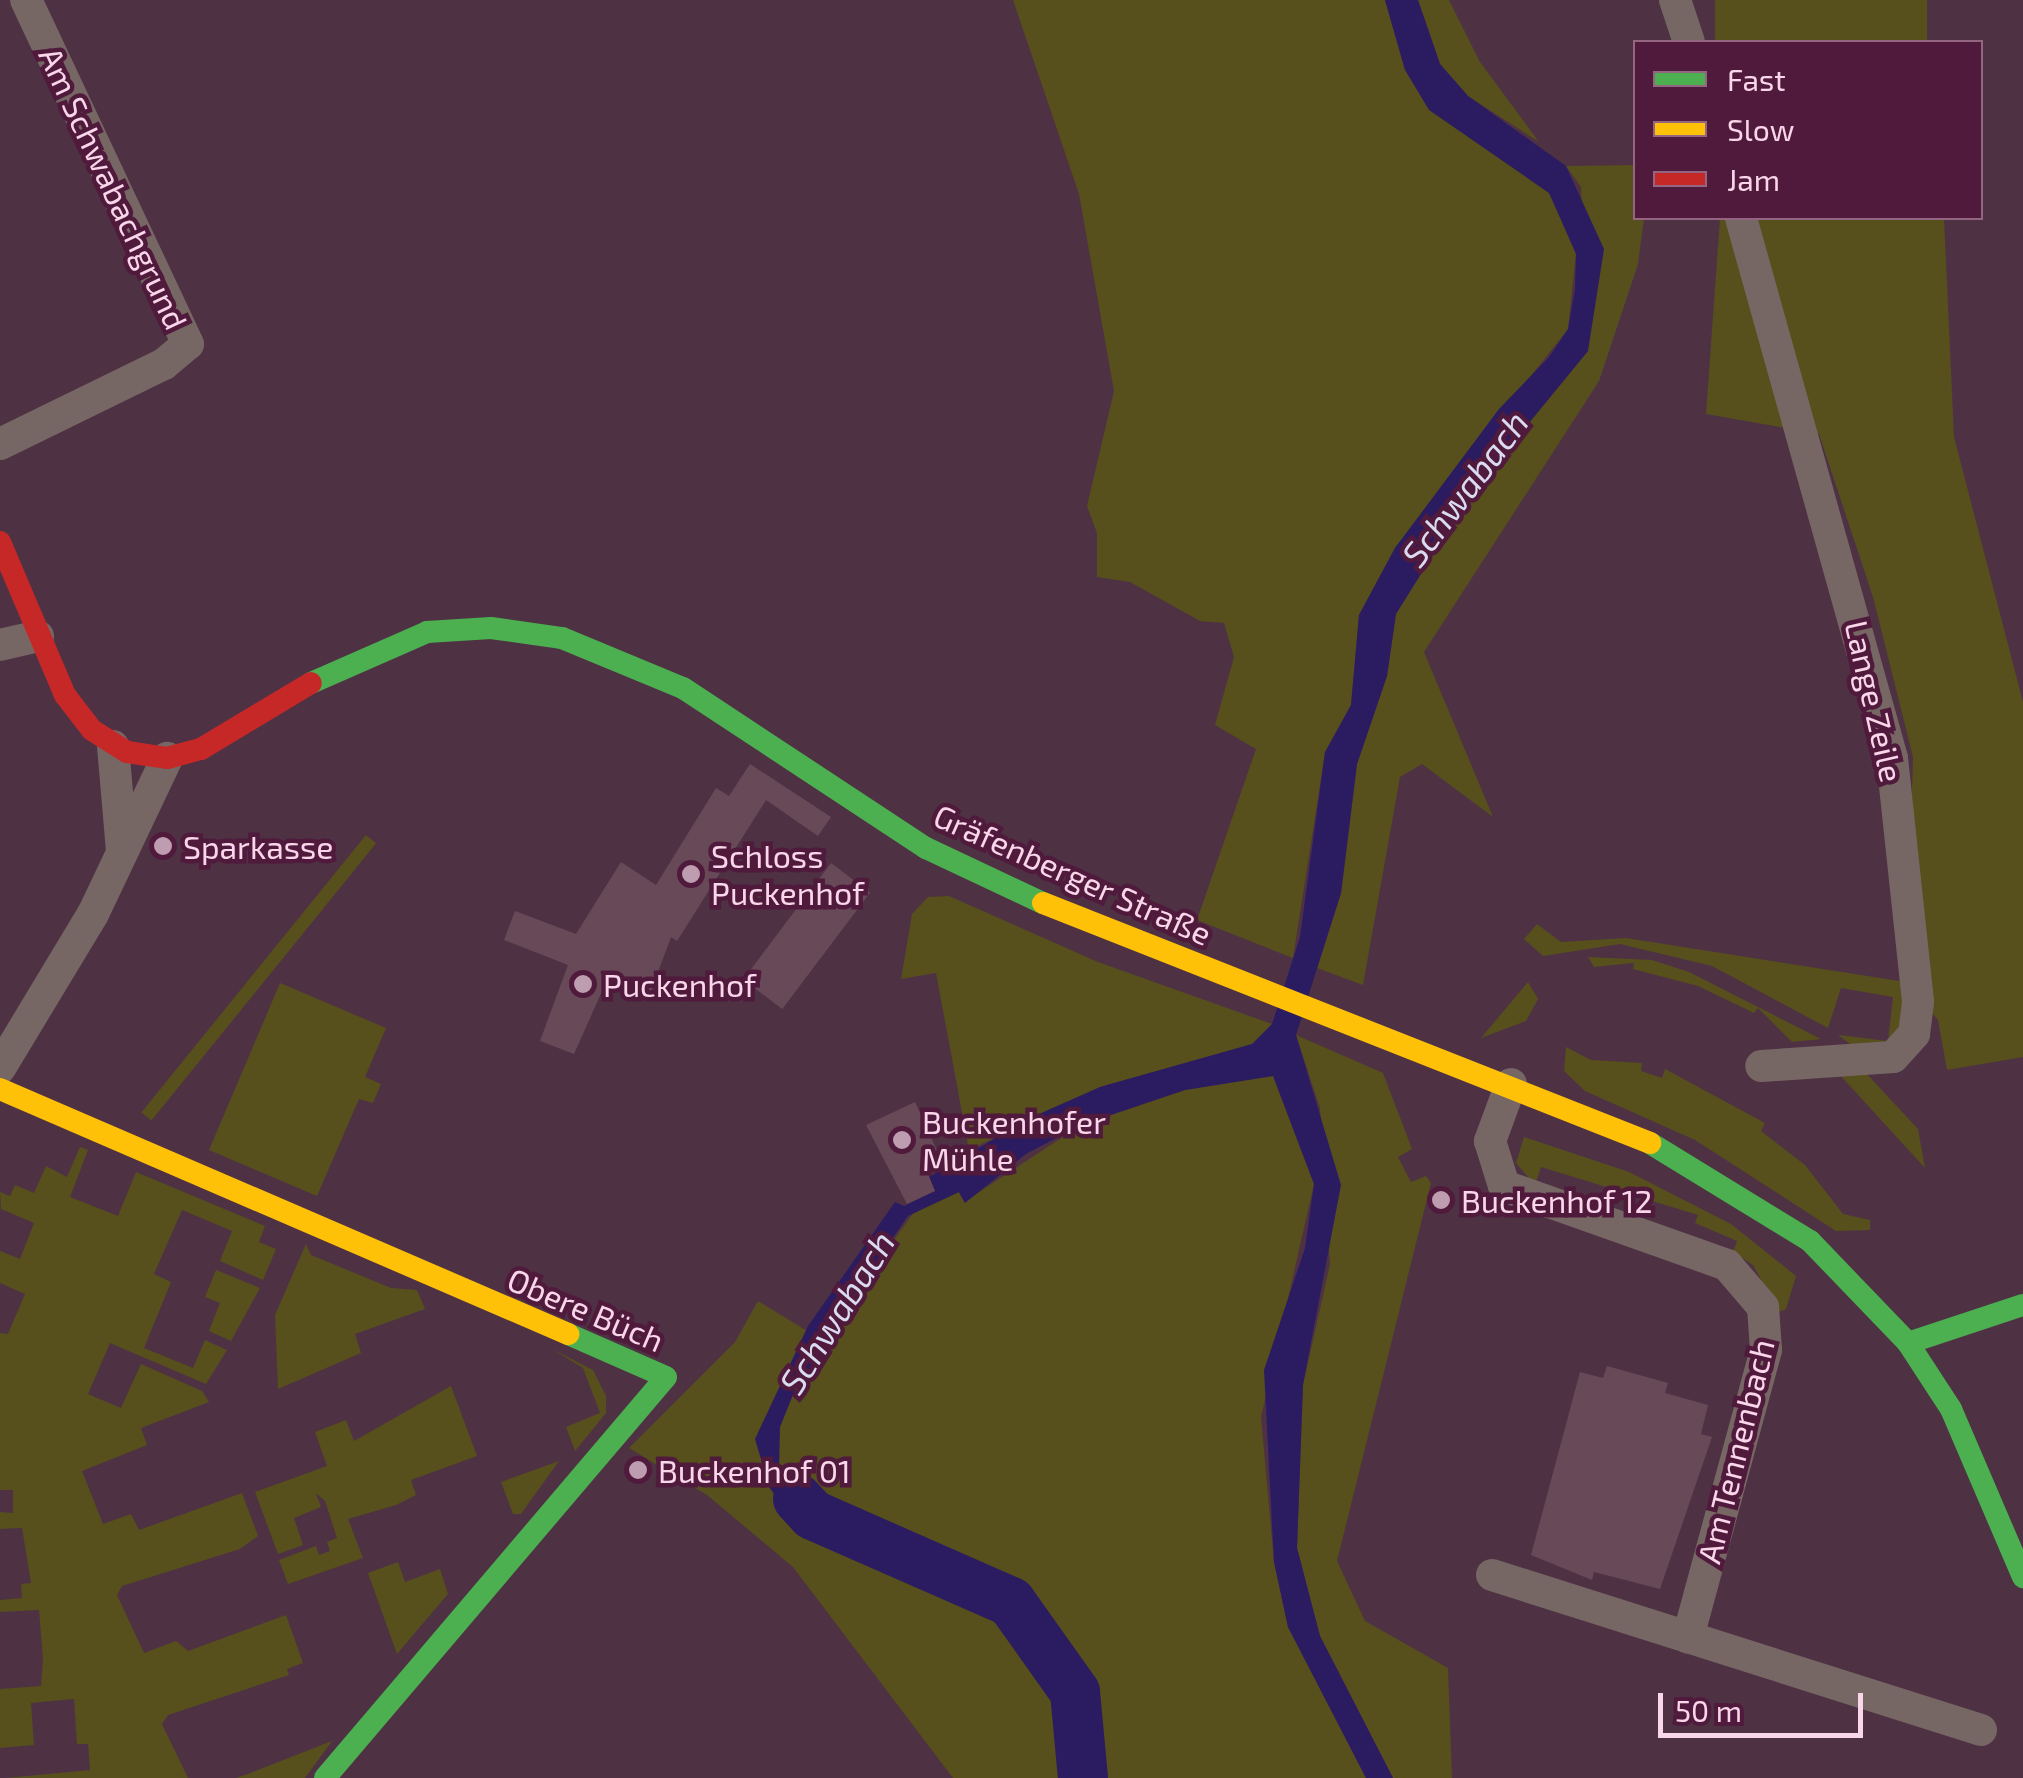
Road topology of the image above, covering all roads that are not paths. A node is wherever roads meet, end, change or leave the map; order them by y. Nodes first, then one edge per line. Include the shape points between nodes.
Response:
1 (26, 0) edge
2 (1675, 0) edge
3 (1688, 40) edge
4 (1742, 220) edge
5 (0, 444) edge
6 (0, 542) edge
7 (38, 636) junction
8 (0, 645) edge
9 (113, 746) junction
10 (167, 758) junction
11 (122, 850) junction
12 (1761, 1066) dead end
13 (0, 1068) edge
14 (1511, 1084) junction
15 (0, 1089) edge
16 (2023, 1305) edge
17 (1908, 1343) junction
18 (1492, 1575) dead end
19 (2023, 1576) edge
20 (1688, 1638) junction
21 (1981, 1730) dead end
22 (325, 1778) edge

1 - 5 street, Am Schwabachgrund via 188,344 164,364
2 - 3 street
4 - 12 street, Lange Zeile via 1888,742 1918,1002 1911,1040 1886,1060
6 - 7 main road
7 - 8 street
7 - 9 main road via 74,710
9 - 10 main road
9 - 11 street
10 - 11 street
10 - 14 main road, Gräfenberger Straße via 212,744 388,644 474,628 538,633 611,654 683,688 926,848 1202,967
11 - 13 street
14 - 17 main road, Gräfenberger Straße via 1666,1148 1762,1206 1825,1254
14 - 20 street, Am Tennenbach via 1490,1142 1504,1186 1718,1260 1744,1276 1763,1307 1766,1350
15 - 22 main road, Obere Büch via 666,1378
16 - 17 main road
17 - 19 main road, Gräfenberger Straße via 1984,1476
18 - 20 street
20 - 21 street

